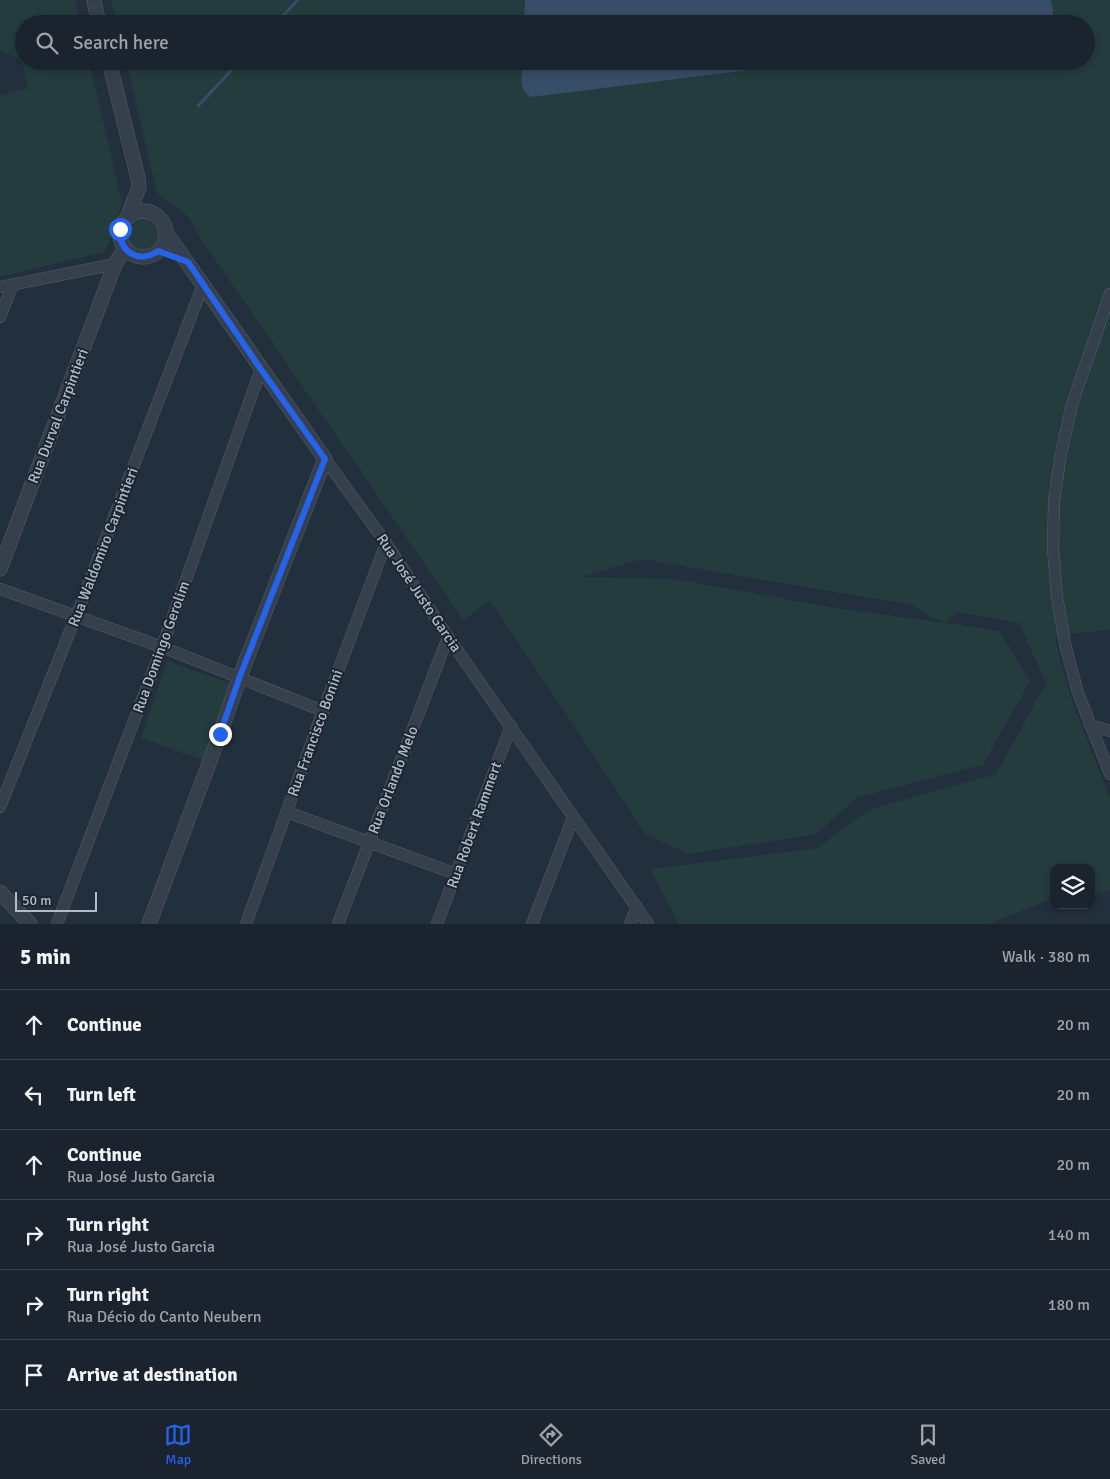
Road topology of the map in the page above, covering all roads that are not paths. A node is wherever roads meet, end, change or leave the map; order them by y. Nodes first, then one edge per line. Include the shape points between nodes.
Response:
1 (94, 0) edge
2 (97, 15) edge
3 (111, 70) edge
4 (139, 187) junction
5 (153, 214) junction
6 (127, 218) junction
7 (165, 231) junction
8 (125, 249) junction
9 (158, 251) junction
10 (188, 262) junction
11 (115, 264) junction
12 (13, 284) junction
13 (203, 285) junction
14 (0, 287) edge
15 (1110, 294) edge
16 (0, 318) edge
17 (260, 368) junction
18 (325, 459) junction
19 (386, 543) junction
20 (0, 569) edge
21 (0, 590) edge
22 (76, 616) junction
23 (448, 637) junction
24 (162, 647) junction
25 (240, 676) junction
26 (323, 710) junction
27 (1090, 725) junction
28 (511, 726) junction
29 (1110, 731) edge
30 (1110, 774) edge
31 (0, 807) edge
32 (287, 812) junction
33 (573, 818) junction
34 (370, 842) junction
35 (456, 874) junction
36 (0, 892) edge
37 (637, 907) junction
38 (30, 924) edge
39 (58, 924) edge
40 (149, 924) edge
41 (246, 924) edge
42 (338, 924) edge
43 (437, 924) edge
44 (532, 924) edge
45 (630, 924) edge
46 (648, 924) edge

1 - 2 street
3 - 4 street
4 - 5 street
4 - 6 street
5 - 6 street via 139,212
5 - 7 street
6 - 8 street via 120,229
7 - 9 street via 163,245
7 - 10 street, Rua José Justo Garcia
8 - 9 street via 138,257
8 - 11 street, Rua Durval Carpintieri
9 - 10 street
10 - 13 street, Rua José Justo Garcia
11 - 12 street
11 - 20 street, Rua Durval Carpintieri
12 - 14 street
12 - 16 street
13 - 17 street, Rua José Justo Garcia
13 - 22 street, Rua Waldomiro Carpintieri
15 - 27 street via 1072,404 1054,501 1057,597 1065,644
17 - 18 street, Rua José Justo Garcia
17 - 24 street, Rua Domingo Gerolim
18 - 19 street, Rua José Justo Garcia
18 - 25 street
19 - 23 street, Rua José Justo Garcia
19 - 26 street, Rua Francisco Bonini
21 - 22 street
22 - 24 street
22 - 31 street, Rua Waldomiro Carpintieri
23 - 28 street, Rua José Justo Garcia
23 - 34 street, Rua Orlando Melo
24 - 25 street
24 - 39 street, Rua Domingo Gerolim
25 - 26 street
25 - 40 street
26 - 32 street, Rua Francisco Bonini
27 - 29 street
27 - 30 street
28 - 33 street, Rua José Justo Garcia
28 - 35 street, Rua Robert Rammert
32 - 34 street
32 - 41 street, Rua Francisco Bonini
33 - 37 street, Rua José Justo Garcia
33 - 44 street
34 - 35 street
34 - 42 street, Rua Orlando Melo
35 - 43 street, Rua Robert Rammert
36 - 38 street
37 - 45 street
37 - 46 street, Rua José Justo Garcia

